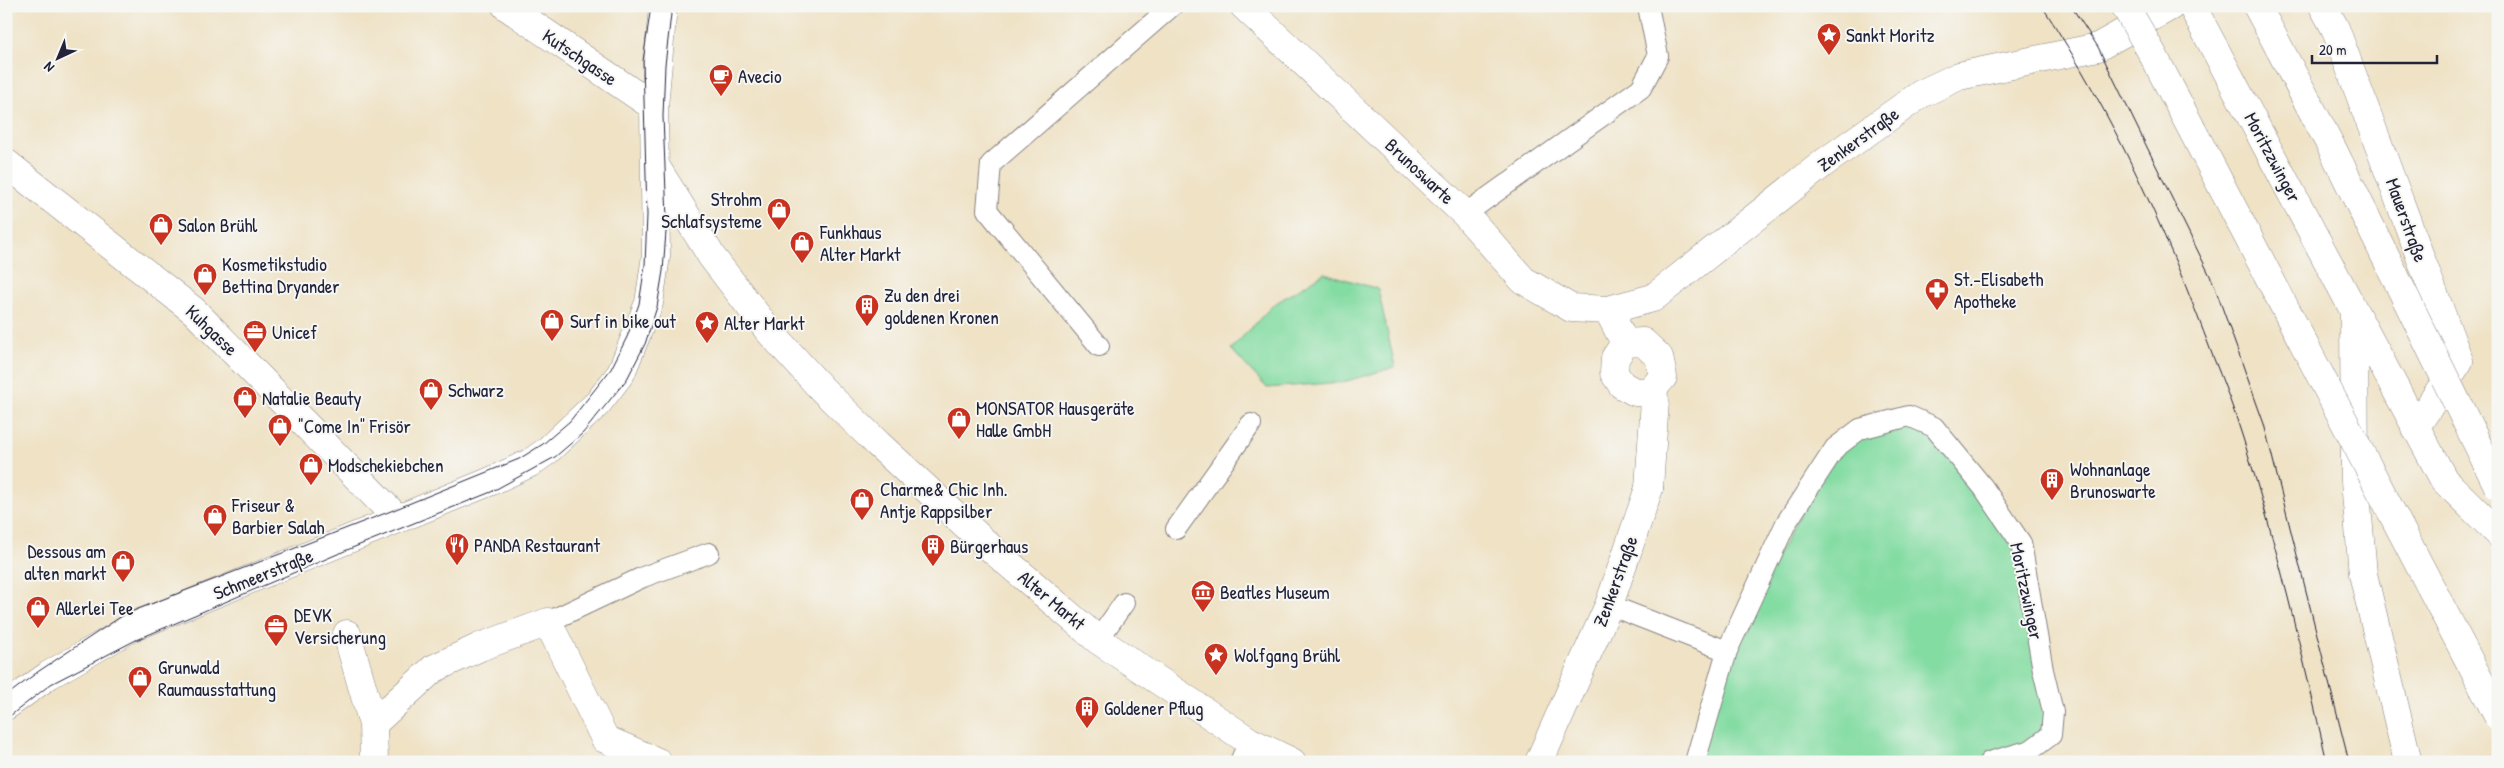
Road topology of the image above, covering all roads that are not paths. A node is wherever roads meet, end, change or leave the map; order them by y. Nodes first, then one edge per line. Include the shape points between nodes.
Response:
1 (506, 6) edge
2 (663, 6) edge
3 (1172, 6) edge
4 (1244, 6) edge
5 (1648, 6) edge
6 (2125, 6) edge
7 (2170, 6) edge
8 (2192, 6) edge
9 (2257, 6) edge
10 (2323, 6) edge
11 (654, 107) junction
12 (6, 163) edge
13 (656, 167) junction
14 (1465, 214) junction
15 (2354, 307) junction
16 (1608, 310) junction
17 (1625, 343) junction
18 (1099, 346) dead end
19 (1650, 392) junction
20 (1251, 424) dead end
21 (2415, 428) junction
22 (530, 463) joint
23 (2498, 486) edge
24 (398, 519) junction
25 (1176, 529) dead end
26 (2498, 533) edge
27 (708, 553) dead end
28 (1124, 603) dead end
29 (1609, 605) junction
30 (548, 622) junction
31 (347, 634) dead end
32 (1098, 640) junction
33 (1726, 650) junction
34 (6, 706) edge
35 (2498, 716) edge
36 (373, 724) junction
37 (1244, 752) edge
38 (374, 762) edge
39 (658, 762) edge
40 (1292, 762) edge
41 (1539, 762) edge
42 (1695, 762) edge
43 (1991, 762) edge
44 (2408, 762) edge

1 - 11 street, Kutschgasse
2 - 11 street, Alter Markt
3 - 18 lane via 992,164 987,210
4 - 14 street, Brunoswarte
5 - 14 lane via 1658,56 1641,88
6 - 35 street, bridge via 2162,70
7 - 16 street, Zenkerstraße via 2098,48 1959,76 1921,94 1825,162 1653,298
8 - 15 street, Moritzzwinger
9 - 23 street, bridge via 2333,150
10 - 21 street, Mauerstraße via 2335,28 2459,361
11 - 13 street, Alter Markt
12 - 24 street, Kuhgasse via 194,311
13 - 22 street, Alter Markt via 654,280 649,303 621,374 576,426
13 - 32 street, Alter Markt via 712,257 768,330 821,388 994,551
14 - 16 street, Brunoswarte via 1523,280 1571,308
15 - 21 street, Moritzzwinger
15 - 44 street, Moritzzwinger via 2355,481 2363,574
16 - 17 street
17 - 19 street via 1615,358 1614,373 1622,385 1635,392
17 - 19 street via 1643,342 1658,357 1663,377
19 - 29 street, Zenkerstraße via 1655,400 1649,488
20 - 25 lane
21 - 26 street, Moritzzwinger via 2444,480
22 - 24 street, Schmeerstraße
24 - 34 street, Schmeerstraße via 133,627 49,675
27 - 30 lane via 643,577
28 - 32 lane
29 - 33 lane
29 - 41 street, Zenkerstraße
30 - 36 street via 480,647 433,669
30 - 39 street via 604,739
31 - 36 street
32 - 37 street, Alter Markt
33 - 42 lane, Moritzzwinger
33 - 43 lane, Moritzzwinger via 1786,523 1835,448 1860,429 1909,416 1934,427 1983,487 2021,543 2053,712 2050,735 2031,750
36 - 38 street
37 - 40 street, Alter Markt

